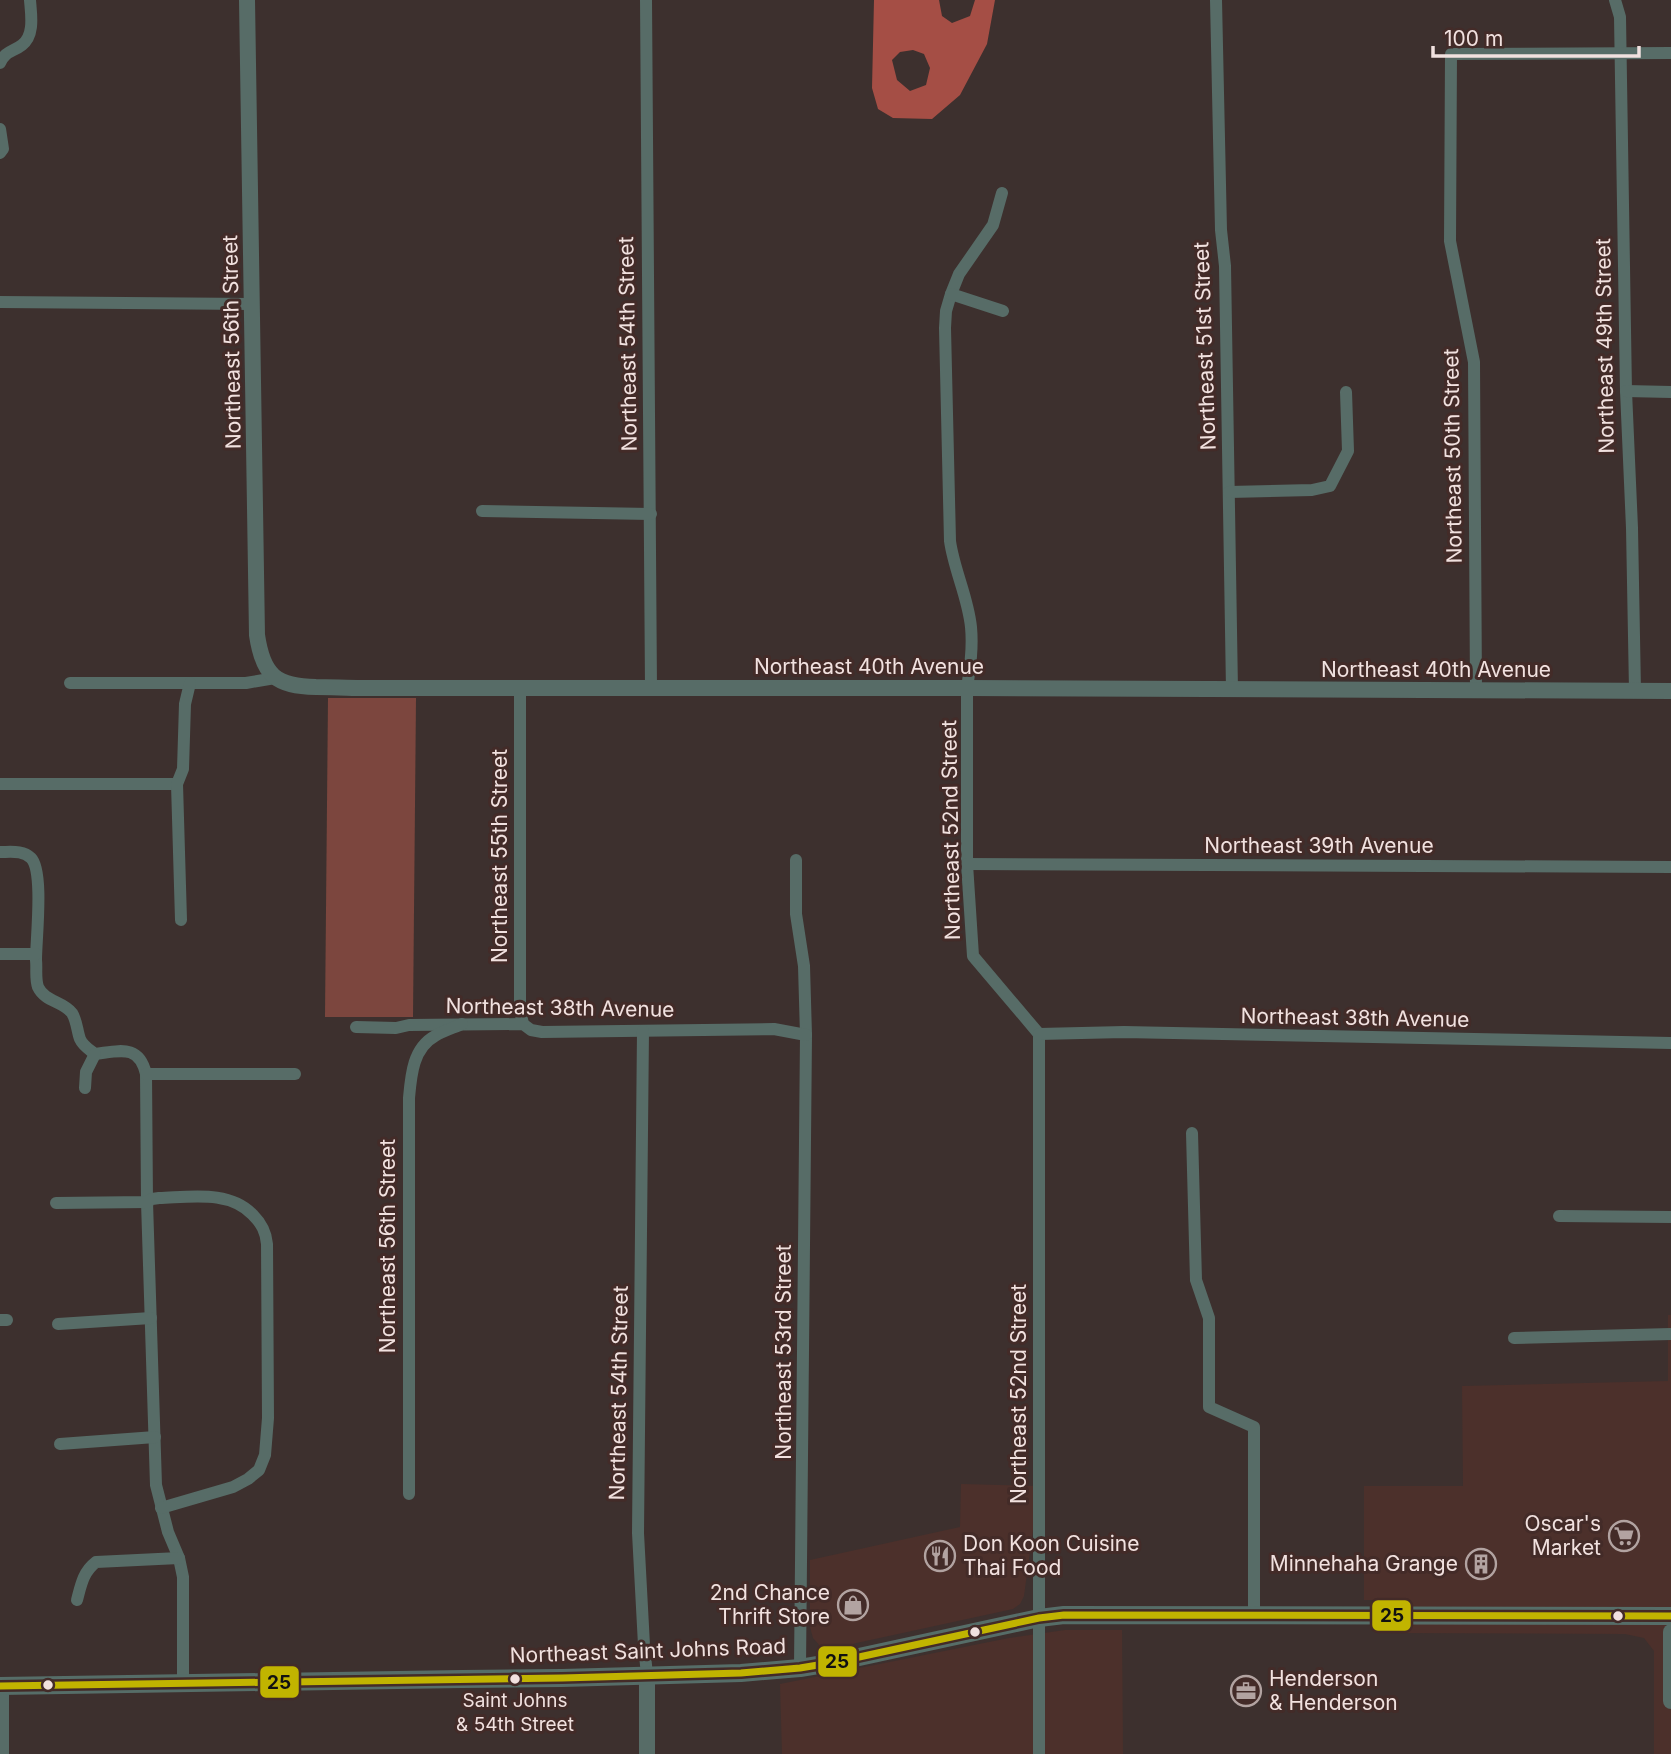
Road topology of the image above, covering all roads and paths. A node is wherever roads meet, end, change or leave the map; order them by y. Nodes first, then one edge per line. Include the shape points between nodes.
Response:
1 (30, 0) edge
2 (247, 0) edge
3 (646, 0) edge
4 (1216, 0) edge
5 (1615, 0) edge
6 (1620, 53) junction
7 (1671, 53) edge
8 (0, 63) edge
9 (0, 129) edge
10 (2, 151) edge
11 (1002, 193) dead end
12 (951, 294) junction
13 (0, 302) edge
14 (252, 304) junction
15 (1003, 311) dead end
16 (1626, 391) junction
17 (1346, 392) dead end
18 (1671, 392) edge
19 (1229, 492) junction
20 (482, 511) dead end
21 (651, 514) junction
22 (275, 678) junction
23 (70, 683) dead end
24 (190, 683) junction
25 (520, 687) junction
26 (651, 688) junction
27 (967, 688) junction
28 (1232, 690) junction
29 (1476, 691) junction
30 (1635, 691) junction
31 (1671, 691) edge
32 (177, 784) junction
33 (0, 785) edge
34 (0, 852) edge
35 (796, 860) dead end
36 (967, 864) junction
37 (1671, 867) edge
38 (181, 920) dead end
39 (0, 954) edge
40 (36, 954) junction
41 (462, 1024) junction
42 (523, 1024) junction
43 (356, 1027) dead end
44 (643, 1031) junction
45 (1039, 1034) junction
46 (806, 1035) junction
47 (1671, 1043) edge
48 (95, 1054) junction
49 (146, 1074) junction
50 (295, 1074) dead end
51 (85, 1088) dead end
52 (1192, 1133) dead end
53 (147, 1202) junction
54 (56, 1203) dead end
55 (1559, 1216) dead end
56 (1671, 1217) edge
57 (151, 1318) junction
58 (58, 1324) dead end
59 (1671, 1334) edge
60 (1514, 1338) dead end
61 (155, 1437) junction
62 (60, 1444) dead end
63 (409, 1494) dead end
64 (161, 1508) junction
65 (179, 1558) junction
66 (77, 1600) dead end
67 (1254, 1616) junction
68 (1671, 1616) edge
69 (1039, 1618) junction
70 (1671, 1632) edge
71 (800, 1668) junction
72 (647, 1675) junction
73 (183, 1684) junction
74 (2, 1686) edge
75 (1671, 1701) edge
76 (3, 1754) edge
77 (648, 1754) edge
78 (1039, 1754) edge

1 - 8 street via 28,38
2 - 14 street, Northeast 56th Street
3 - 21 street, Northeast 54th Street
4 - 19 street, Northeast 51st Street
5 - 6 street, Northeast 49th Street
6 - 7 street
6 - 16 street, Northeast 49th Street
6 - 29 street, Northeast 50th Street via 1451,54 1450,240 1474,362
9 - 10 street
11 - 12 street, Northeast 52nd Street via 993,225 959,274
12 - 15 street
12 - 27 street, Northeast 52nd Street via 945,328 950,541 971,626
13 - 14 street
14 - 22 street, Northeast 56th Street via 257,635 263,661
16 - 18 street
16 - 30 street, Northeast 49th Street
17 - 19 street via 1348,451 1330,486
19 - 28 street, Northeast 51st Street
20 - 21 street
21 - 26 street, Northeast 54th Street
22 - 24 street, Northeast 40th Avenue
22 - 25 street, Northeast 40th Avenue via 302,687
23 - 24 street, Northeast 40th Avenue
24 - 32 street via 183,769
25 - 26 street, Northeast 40th Avenue
25 - 42 street, Northeast 55th Street
26 - 27 street, Northeast 40th Avenue
27 - 28 street, Northeast 40th Avenue
27 - 36 street, Northeast 52nd Street
28 - 29 street, Northeast 40th Avenue
29 - 30 street, Northeast 40th Avenue
30 - 31 street, Northeast 40th Avenue
32 - 33 street
32 - 38 street
34 - 40 street via 23,853 36,865
35 - 46 street, Northeast 53rd Street
36 - 37 street, Northeast 39th Avenue
36 - 45 street, Northeast 52nd Street via 973,956
39 - 40 street
40 - 48 street via 40,991 70,1011 82,1043
41 - 42 street, Northeast 38th Avenue
41 - 43 street, Northeast 38th Avenue
41 - 63 street, Northeast 56th Street via 432,1037 418,1053 412,1070
42 - 44 street, Northeast 38th Avenue via 542,1032
44 - 46 street, Northeast 38th Avenue via 774,1029
44 - 72 street, Northeast 54th Street via 638,1533
45 - 47 street, Northeast 38th Avenue
45 - 69 street, Northeast 52nd Street
46 - 71 street, Northeast 53rd Street
48 - 49 street via 132,1052 141,1059
48 - 51 street via 86,1072
49 - 50 street
49 - 53 street
52 - 67 street via 1195,1280 1209,1318 1209,1407 1254,1427
53 - 54 street
53 - 57 street
53 - 64 street via 159,1198 232,1200 260,1222 267,1244 268,1418 259,1470 233,1487
55 - 56 street
57 - 58 street
57 - 61 street
59 - 60 street
61 - 62 street
61 - 64 street
64 - 65 street
65 - 66 street via 96,1562 83,1577
65 - 73 street
67 - 68 main road, Northeast Saint Johns Road
67 - 69 main road, Northeast Saint Johns Road
69 - 71 main road, Northeast Saint Johns Road
69 - 78 street, Northeast 52nd Street
70 - 75 street
71 - 72 main road, Northeast Saint Johns Road
72 - 73 main road, Northeast Saint Johns Road
72 - 77 street, Northeast 54th Street
73 - 74 main road, Northeast Saint Johns Road
74 - 76 street

